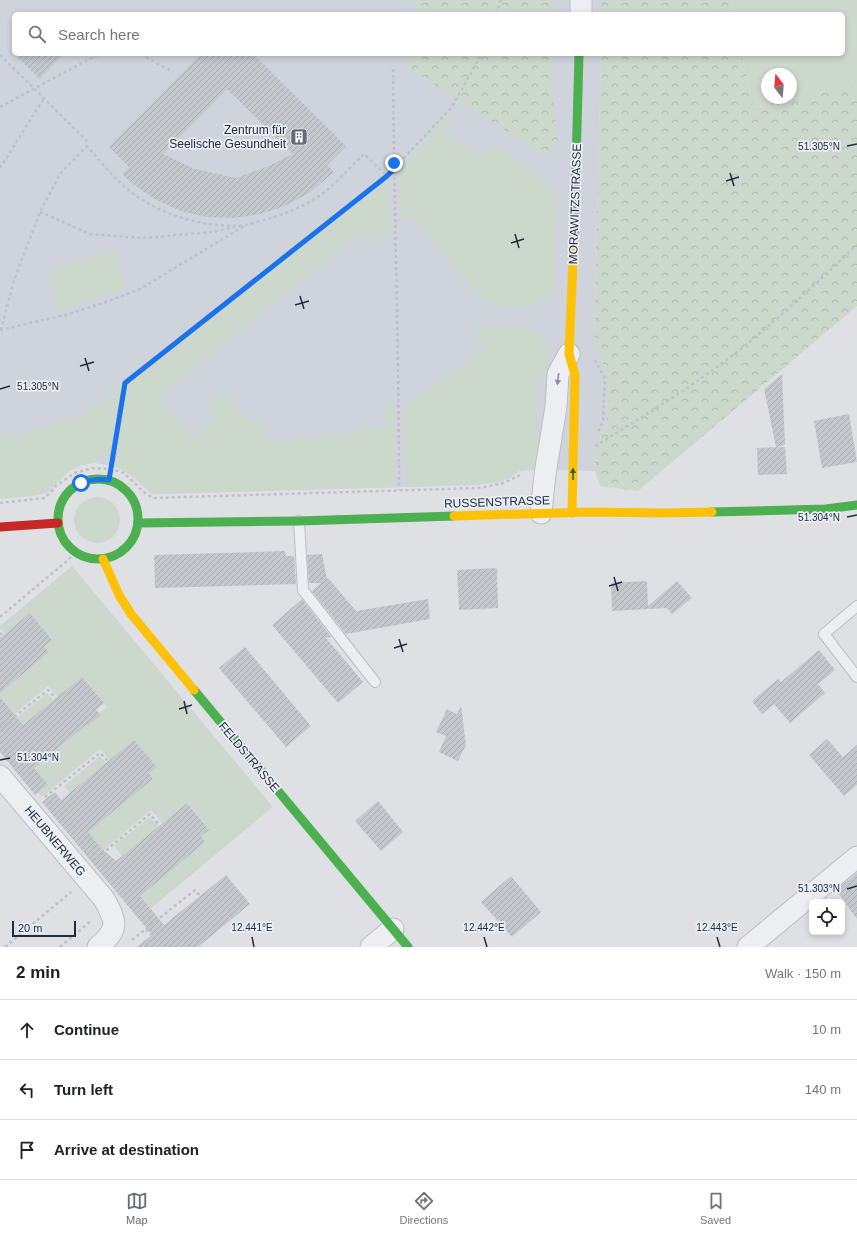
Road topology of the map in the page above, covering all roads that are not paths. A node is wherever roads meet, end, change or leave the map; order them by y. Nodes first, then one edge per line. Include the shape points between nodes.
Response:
1 (581, 0) edge
2 (580, 12) edge
3 (580, 56) edge
4 (569, 354) junction
5 (857, 505) edge
6 (541, 513) junction
7 (572, 513) junction
8 (299, 521) junction
9 (58, 523) junction
10 (138, 523) junction
11 (0, 527) edge
12 (103, 559) junction
13 (857, 606) edge
14 (857, 677) edge
15 (375, 682) dead end
16 (0, 776) edge
17 (857, 857) edge
18 (393, 929) junction
19 (98, 947) edge
20 (371, 947) edge
21 (408, 947) edge
22 (748, 947) edge

1 - 2 street
3 - 4 street, MORAWITZSTRASSE
4 -> 6 street, MORAWITZSTRASSE via 558,374 556,407
7 -> 4 street, MORAWITZSTRASSE via 575,375
5 - 7 street, RUSSENSTRASSE via 826,509
6 - 7 street, RUSSENSTRASSE
6 - 8 street, RUSSENSTRASSE
8 - 10 street, RUSSENSTRASSE
8 - 15 lane via 303,590
9 - 10 street via 61,504 72,488 90,480 100,479 118,484 131,496 136,505
9 - 11 street
9 - 12 street via 63,539 75,552 88,558
10 - 12 street via 134,538 124,550
12 - 18 street, FELDSTRASSE via 130,614
13 - 14 lane via 824,634
16 - 19 street, HEUBNERWEG via 104,899 114,918 114,928
17 - 22 street
18 - 20 street
18 - 21 street, FELDSTRASSE

